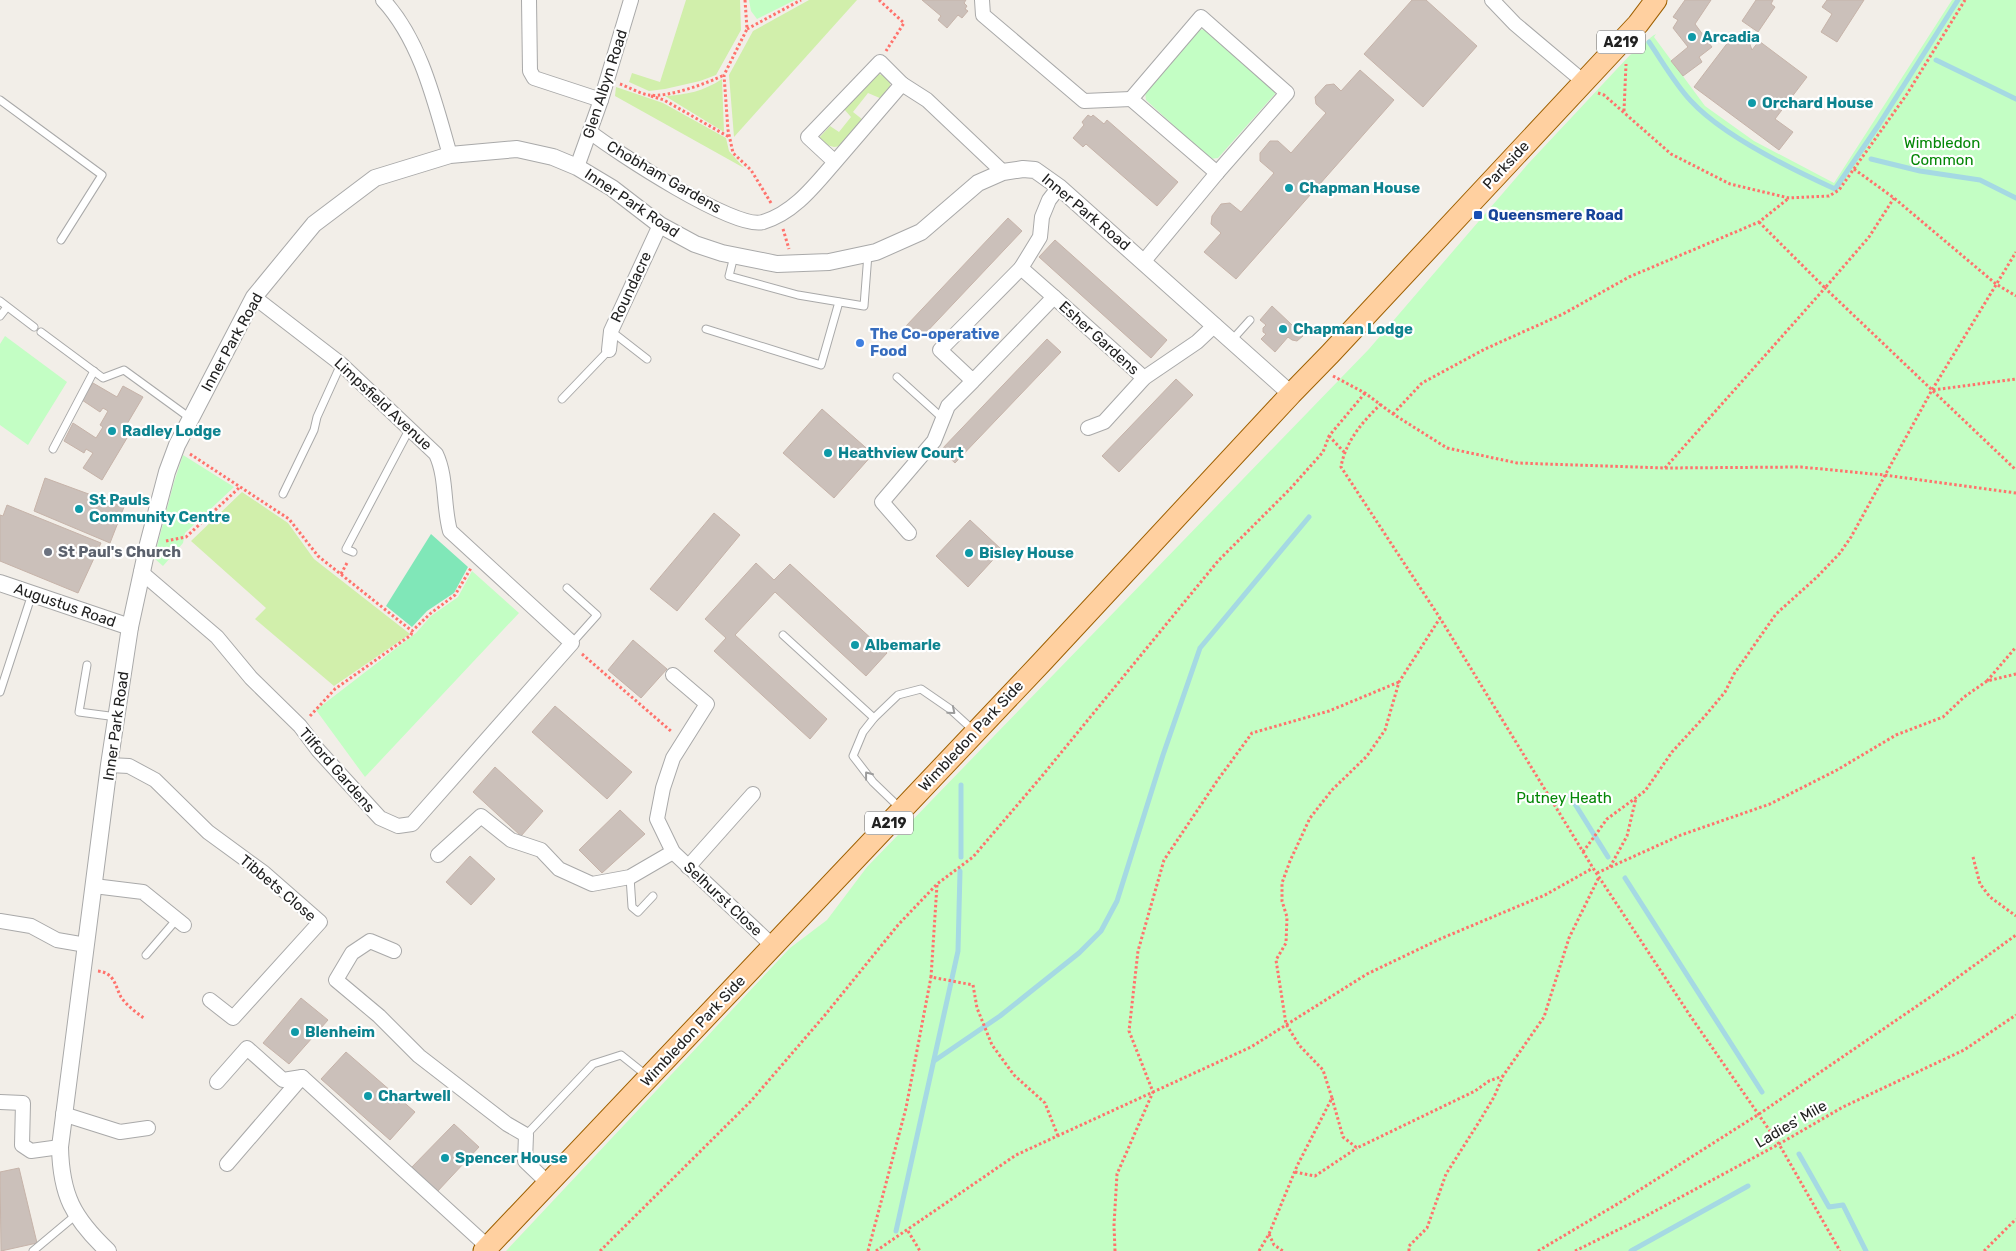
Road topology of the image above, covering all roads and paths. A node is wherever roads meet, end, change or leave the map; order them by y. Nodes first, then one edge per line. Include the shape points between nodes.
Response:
1 (383, 0) edge
2 (529, 0) edge
3 (631, 0) edge
4 (745, 0) edge
5 (801, 0) edge
6 (879, 0) edge
7 (982, 0) edge
8 (1492, 0) edge
9 (1656, 0) edge
10 (1966, 0) edge
11 (747, 29) junction
12 (880, 62) junction
13 (1625, 62) dead end
14 (724, 75) junction
15 (608, 78) junction
16 (1584, 82) junction
17 (902, 84) junction
18 (649, 95) junction
19 (1131, 99) junction
20 (0, 100) edge
21 (601, 100) junction
22 (1624, 111) junction
23 (590, 132) junction
24 (729, 137) junction
25 (450, 155) junction
26 (835, 162) junction
27 (577, 167) junction
28 (1854, 169) junction
29 (1003, 172) junction
30 (1217, 173) junction
31 (1059, 187) junction
32 (1789, 198) junction
33 (1894, 198) junction
34 (778, 217) junction
35 (1759, 222) junction
36 (660, 225) junction
37 (61, 240) dead end
38 (2016, 252) edge
39 (868, 254) junction
40 (734, 256) junction
41 (1144, 261) junction
42 (792, 264) junction
43 (1021, 268) junction
44 (1996, 284) junction
45 (1825, 288) junction
46 (2016, 296) edge
47 (254, 297) junction
48 (1054, 297) junction
49 (0, 301) edge
50 (840, 302) junction
51 (7, 306) junction
52 (0, 316) edge
53 (1250, 320) dead end
54 (1215, 325) junction
55 (34, 327) dead end
56 (706, 329) dead end
57 (611, 331) junction
58 (41, 332) dead end
59 (1231, 340) junction
60 (608, 350) joint
61 (647, 359) dead end
62 (341, 364) junction
63 (94, 371) junction
64 (1330, 374) dead end
65 (897, 377) dead end
66 (1144, 378) junction
67 (2016, 378) edge
68 (973, 381) junction
69 (1932, 390) junction
70 (1365, 393) junction
71 (1291, 394) junction
72 (562, 399) dead end
73 (1381, 404) junction
74 (1393, 414) junction
75 (945, 415) junction
76 (191, 418) junction
77 (410, 427) junction
78 (1088, 428) dead end
79 (1329, 436) junction
80 (53, 449) dead end
81 (1344, 452) junction
82 (1664, 468) junction
83 (2016, 470) edge
84 (1884, 475) junction
85 (240, 487) dead end
86 (2016, 493) edge
87 (283, 494) dead end
88 (909, 533) dead end
89 (148, 544) junction
90 (352, 552) dead end
91 (141, 572) junction
92 (0, 583) edge
93 (567, 588) dead end
94 (32, 594) junction
95 (1440, 618) junction
96 (130, 627) junction
97 (412, 631) dead end
98 (783, 635) dead end
99 (570, 645) junction
100 (2016, 647) edge
101 (87, 665) dead end
102 (2016, 674) edge
103 (673, 675) dead end
104 (1987, 681) junction
105 (1399, 682) junction
106 (0, 692) edge
107 (118, 717) junction
108 (874, 718) junction
109 (300, 726) junction
110 (975, 732) junction
111 (682, 741) junction
112 (109, 765) junction
113 (753, 794) dead end
114 (1636, 797) junction
115 (902, 810) junction
116 (673, 852) junction
117 (1583, 852) junction
118 (438, 855) dead end
119 (1973, 857) dead end
120 (688, 867) junction
121 (1610, 867) junction
122 (1594, 868) junction
123 (1597, 873) junction
124 (630, 877) junction
125 (1599, 877) junction
126 (938, 884) junction
127 (94, 886) junction
128 (653, 896) dead end
129 (2016, 916) edge
130 (0, 921) edge
131 (181, 922) joint
132 (2016, 935) edge
133 (86, 945) junction
134 (773, 946) junction
135 (394, 951) dead end
136 (146, 955) dead end
137 (83, 969) junction
138 (932, 978) junction
139 (210, 1000) dead end
140 (2016, 1016) edge
141 (146, 1019) dead end
142 (1286, 1024) junction
143 (1503, 1076) junction
144 (302, 1077) junction
145 (650, 1078) junction
146 (217, 1082) dead end
147 (1153, 1092) junction
148 (1332, 1098) junction
149 (0, 1102) edge
150 (63, 1114) junction
151 (1759, 1114) junction
152 (148, 1128) dead end
153 (526, 1135) junction
154 (1058, 1136) junction
155 (1779, 1144) junction
156 (60, 1147) junction
157 (1357, 1148) junction
158 (227, 1164) dead end
159 (1294, 1172) junction
160 (549, 1184) junction
161 (76, 1215) junction
162 (2016, 1219) edge
163 (908, 1231) junction
164 (1269, 1234) junction
165 (486, 1249) edge
166 (33, 1251) edge
167 (108, 1251) edge
168 (600, 1251) edge
169 (868, 1251) edge
170 (876, 1251) edge
171 (920, 1251) edge
172 (1115, 1251) edge
173 (1258, 1251) edge
174 (1283, 1251) edge
175 (1409, 1251) edge
176 (1538, 1251) edge
177 (1575, 1251) edge
178 (1840, 1251) edge
179 (1984, 1251) edge

1 - 25 street via 413,46 426,76
2 - 21 street via 530,71 534,78
3 - 15 street, Glen Albyn Road
4 - 11 path
5 - 11 path
6 - 12 path via 904,23
7 - 19 street via 983,15 1084,101
8 - 16 street via 1515,24
9 - 16 main road, Parkside / A219
10 - 28 path
11 - 14 path
12 - 17 street
12 - 26 street via 808,137
13 - 22 path
14 - 18 path via 677,92
14 - 24 path
15 - 18 path
15 - 21 street, Glen Albyn Road
16 - 22 path
16 - 71 main road, Parkside / A219
17 - 26 street, Chobham Gardens
17 - 29 street via 927,100
18 - 24 path via 664,100
19 - 30 street
19 - 30 street via 1201,17 1287,93
20 - 37 lane via 102,175
21 - 23 street, Glen Albyn Road
22 - 32 path via 1671,154 1730,184
23 - 27 street, Glen Albyn Road
23 - 34 street, Chobham Gardens via 688,195 731,216 761,223
24 - 34 path via 733,152 751,170
25 - 27 street, Inner Park Road via 517,149 553,157
25 - 47 street, Inner Park Road via 375,178 314,224
26 - 34 street, Chobham Gardens via 785,214
27 - 36 street, Inner Park Road via 612,188
28 - 32 path via 1839,190 1829,196
28 - 33 path
29 - 31 street, Inner Park Road via 1036,170
29 - 39 street, Inner Park Road via 978,183 922,232
30 - 41 street
31 - 41 street, Inner Park Road
31 - 43 street via 1042,217 1040,237
32 - 35 path
33 - 44 path
33 - 45 path via 1869,237
34 - 42 path via 788,241
35 - 45 path
35 - 74 path via 1629,277 1563,314 1484,349 1422,384
36 - 40 street, Inner Park Road via 695,244
36 - 57 street, Roundacre
38 - 44 path
39 - 42 street, Inner Park Road via 830,262
39 - 50 lane via 864,306
40 - 42 street, Inner Park Road
40 - 50 lane via 729,276
41 - 54 street, Inner Park Road
43 - 48 street, Esher Gardens
43 - 68 street via 940,350
44 - 46 path
44 - 69 path
45 - 69 path
45 - 82 path
47 - 62 street, Limpsfield Avenue
47 - 76 street, Inner Park Road
48 - 66 street, Esher Gardens
48 - 68 street, Esher Gardens
49 - 51 lane
50 - 56 lane via 821,365
51 - 52 lane
51 - 55 lane
53 - 59 lane
54 - 59 street, Inner Park Road
54 - 66 street, Esher Gardens via 1197,342
57 - 60 street, Roundacre
57 - 61 lane
58 - 63 lane
59 - 71 street, Inner Park Road
60 - 72 lane
62 - 77 street, Limpsfield Avenue
62 - 87 lane
63 - 76 lane via 102,378 124,370
63 - 80 lane
64 - 70 path
65 - 75 lane via 939,415
66 - 78 street, Esher Gardens via 1104,422
67 - 69 path
68 - 75 street, Esher Gardens via 948,406
69 - 83 path
69 - 84 path
70 - 73 path
70 - 79 path
71 - 110 main road, Wimbledon Park Side / A219
73 - 74 path
73 - 81 path
74 - 82 path via 1447,448 1517,463
75 - 88 street, Esher Gardens via 934,441 882,502
76 - 89 street, Inner Park Road via 167,472
77 - 90 lane via 346,549
77 - 99 street, Limpsfield Avenue via 436,454 441,465 450,531
79 - 81 path
79 - 126 path via 1322,452 1218,561 973,858
81 - 95 path via 1342,467
82 - 84 path via 1801,467
84 - 86 path
84 - 114 path via 1840,553 1776,614 1724,692 1672,752 1645,791
85 - 89 path via 186,538
89 - 91 street, Inner Park Road
91 - 96 street, Inner Park Road
91 - 109 street, Tilford Gardens via 217,637 251,678
92 - 94 street, Augustus Road
93 - 99 lane via 597,616
94 - 96 street, Augustus Road
94 - 106 lane
95 - 105 path
95 - 117 path
96 - 107 street, Inner Park Road
97 - 109 path via 411,635 335,689
98 - 108 lane
99 - 109 street, Tilford Gardens via 412,824 398,826 380,818
99 - 111 path
100 - 104 path
101 - 107 lane via 79,712
102 - 104 path
103 - 111 street, Selhurst Close via 707,704
104 - 121 path via 1943,717 1896,735 1803,788 1770,804 1681,834
105 - 142 path via 1385,730 1367,756 1332,790 1310,818 1282,883 1282,901 1287,917 1286,943 1276,960
105 - 147 path via 1329,711 1252,734 1164,860 1138,951 1129,1031
107 - 112 street, Inner Park Road
108 -> 110 lane via 898,695 921,689
115 -> 108 lane via 873,782 853,756 862,732
110 - 115 main road, Wimbledon Park Side / A219
111 - 116 street, Selhurst Close via 663,788 657,819
112 - 127 street, Inner Park Road
112 - 139 street, Tibbets Close via 129,766 155,780 208,832 264,873 320,922 234,1018
113 - 120 street
114 - 117 path via 1607,819
114 - 121 path via 1627,836
115 - 134 main road, Wimbledon Park Side / A219
116 - 120 street, Selhurst Close
116 - 124 street, Selhurst Close
117 - 122 path
118 - 124 street, Selhurst Close via 480,816 511,840 541,850 559,869 592,884
119 - 129 path via 1980,884 1990,897
120 - 134 street, Selhurst Close
121 - 123 path
122 - 123 path
122 - 142 path via 1545,894 1367,974
123 - 125 path
124 - 128 lane via 632,907 638,912
125 - 143 path via 1569,938 1544,1017
125 - 151 path
126 - 138 path
126 - 168 path via 898,925 751,1101
127 - 131 street via 143,892
127 - 133 street, Inner Park Road
130 - 133 street via 31,926 57,940
131 - 136 lane
132 - 151 path
133 - 137 street, Inner Park Road
134 - 145 main road, Wimbledon Park Side / A219
135 - 153 street via 370,941 352,953 336,980 419,1056
137 - 141 path via 102,971 117,982 121,996
137 - 150 street, Inner Park Road
138 - 154 path via 973,985 977,1008 992,1045 1014,1075 1045,1103
138 - 169 path via 906,1108
140 - 155 path, Ladies' Mile via 1964,1050 1843,1107
142 - 147 path via 1251,1047
142 - 148 path via 1299,1045 1323,1070
143 - 157 path
143 - 175 path via 1494,1097 1446,1174 1427,1228 1409,1246
144 - 146 street via 284,1080 247,1048
144 - 158 street
144 - 165 street
145 - 153 lane via 621,1055 593,1064
145 - 160 main road, Wimbledon Park Side / A219
147 - 154 path
147 - 172 path via 1117,1174
148 - 157 path via 1343,1137
148 - 159 path
149 - 156 street via 23,1103 22,1144 31,1151
150 - 152 street via 120,1132
150 - 156 street, Inner Park Road
151 - 155 path
151 - 176 path
153 - 160 street via 525,1161
154 - 163 path via 1016,1155
155 - 177 path, Ladies' Mile
155 - 178 path
156 - 161 street, Inner Park Road via 64,1188
157 - 159 path via 1315,1176
159 - 164 path
160 - 165 main road, Wimbledon Park Side / A219
161 - 166 lane
161 - 167 street, Inner Park Road
162 - 179 path
163 - 170 path
163 - 171 path
164 - 173 path
164 - 174 path via 1274,1245

